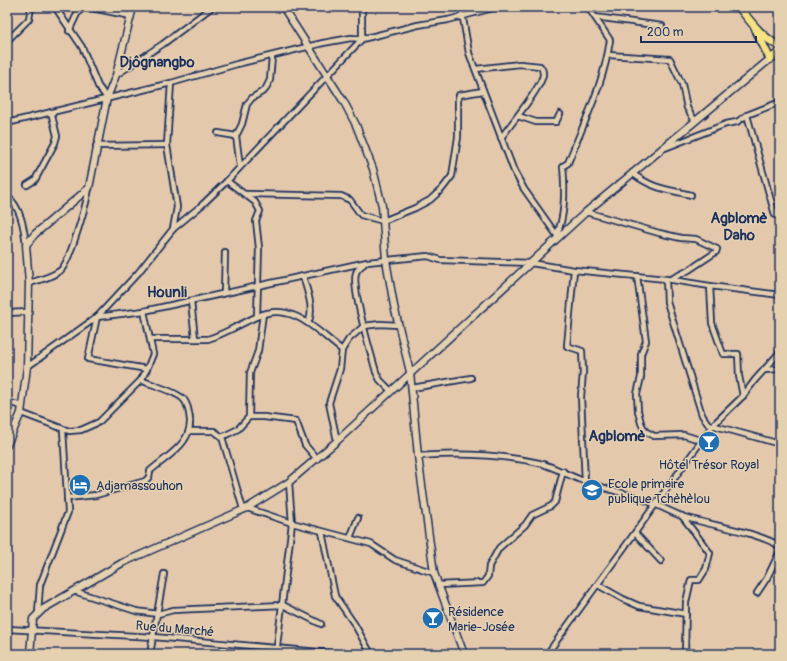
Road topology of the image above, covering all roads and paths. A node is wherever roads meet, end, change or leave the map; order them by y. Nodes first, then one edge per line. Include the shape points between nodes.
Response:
1 (31, 7) edge
2 (55, 7) edge
3 (83, 7) edge
4 (87, 7) edge
5 (133, 7) edge
6 (212, 7) edge
7 (283, 7) edge
8 (362, 7) edge
9 (461, 7) edge
10 (496, 7) edge
11 (588, 7) edge
12 (739, 7) edge
13 (462, 15) junction
14 (131, 16) junction
15 (595, 17) junction
16 (662, 26) dead end
17 (754, 26) junction
18 (70, 31) junction
19 (362, 39) junction
20 (7, 41) edge
21 (780, 46) edge
22 (309, 47) junction
23 (780, 52) edge
24 (608, 55) junction
25 (272, 57) junction
26 (770, 59) junction
27 (476, 68) junction
28 (116, 75) junction
29 (328, 76) junction
30 (171, 83) junction
31 (483, 91) junction
32 (107, 98) junction
33 (780, 102) edge
34 (51, 112) junction
35 (560, 114) dead end
36 (747, 115) junction
37 (518, 116) junction
38 (695, 121) junction
39 (8, 122) edge
40 (218, 133) dead end
41 (236, 136) junction
42 (501, 138) junction
43 (167, 145) junction
44 (96, 146) junction
45 (661, 149) junction
46 (240, 166) junction
47 (632, 173) junction
48 (227, 181) junction
49 (27, 186) dead end
50 (88, 188) junction
51 (245, 194) junction
52 (690, 195) dead end
53 (7, 196) edge
54 (586, 212) junction
55 (776, 215) dead end
56 (383, 221) junction
57 (173, 229) junction
58 (557, 236) junction
59 (26, 245) junction
60 (225, 252) dead end
61 (386, 260) junction
62 (367, 262) junction
63 (531, 263) junction
64 (574, 270) junction
65 (303, 276) junction
66 (637, 276) junction
67 (668, 279) junction
68 (29, 283) junction
69 (258, 286) junction
70 (710, 286) junction
71 (224, 293) junction
72 (780, 295) edge
73 (191, 301) junction
74 (144, 311) junction
75 (28, 312) junction
76 (7, 313) edge
77 (263, 314) junction
78 (257, 316) junction
79 (96, 317) junction
80 (308, 323) junction
81 (398, 325) junction
82 (364, 326) junction
83 (150, 339) junction
84 (195, 339) junction
85 (342, 350) junction
86 (780, 352) edge
87 (27, 367) junction
88 (147, 369) junction
89 (780, 369) edge
90 (764, 370) junction
91 (410, 372) junction
92 (471, 378) dead end
93 (141, 380) junction
94 (412, 388) junction
95 (391, 392) junction
96 (743, 396) junction
97 (7, 402) edge
98 (22, 406) junction
99 (21, 413) junction
100 (249, 417) junction
101 (713, 426) junction
102 (62, 430) junction
103 (190, 431) junction
104 (222, 436) junction
105 (337, 441) junction
106 (703, 441) junction
107 (780, 444) edge
108 (7, 445) edge
109 (418, 456) junction
110 (317, 459) junction
111 (563, 471) junction
112 (289, 482) junction
113 (585, 482) junction
114 (67, 498) junction
115 (656, 504) junction
116 (245, 508) junction
117 (682, 516) junction
118 (358, 518) dead end
119 (292, 523) junction
120 (322, 532) junction
121 (635, 533) junction
122 (350, 538) junction
123 (780, 538) edge
124 (779, 545) edge
125 (780, 551) edge
126 (661, 562) dead end
127 (434, 573) junction
128 (164, 574) dead end
129 (438, 585) junction
130 (598, 585) junction
131 (74, 591) junction
132 (758, 593) dead end
133 (282, 605) junction
134 (38, 613) junction
135 (158, 614) junction
136 (686, 614) junction
137 (321, 624) dead end
138 (7, 629) edge
139 (31, 629) junction
140 (154, 637) junction
141 (277, 648) junction
142 (30, 654) edge
143 (150, 654) edge
144 (276, 654) edge
145 (341, 654) edge
146 (371, 654) edge
147 (464, 654) edge
148 (547, 654) edge
149 (685, 654) edge

1 - 20 street via 29,19
2 - 18 street
3 - 18 street
4 - 14 street
5 - 14 street
6 - 28 street
7 - 22 street
8 - 19 street
9 - 13 street
10 - 13 street
11 - 15 street
12 - 17 main road
13 - 19 street
13 - 27 street via 469,53
14 - 28 street
15 - 16 street
15 - 24 street via 610,40
17 - 21 main road
17 - 26 main road
18 - 32 street via 82,47 98,86
19 - 22 street via 338,40
19 - 29 street
22 - 25 street
22 - 29 street
23 - 26 main road
24 - 38 street via 670,59 682,84 687,108
24 - 58 street via 595,100 568,163 563,166 565,185 562,223
25 - 30 street
25 - 41 street via 270,80 265,90 247,104
26 - 38 street
27 - 31 street
27 - 37 street via 520,64 540,66 543,76
28 - 32 street
29 - 46 street
29 - 56 street via 344,102 366,149 373,169
30 - 32 street
30 - 43 street
31 - 42 street
31 - 56 street via 459,95 458,137 452,176 442,190 415,208
32 - 34 street
32 - 44 street
33 - 36 street
34 - 39 street
34 - 49 street via 57,136 55,143 35,180
35 - 37 street via 556,122 536,122
36 - 45 street via 737,122
36 - 55 street
37 - 42 street
38 - 45 street
40 - 41 street
41 - 46 street
42 - 58 street via 524,189
43 - 44 street
43 - 57 street via 177,207
44 - 50 street
45 - 47 street
46 - 48 street
47 - 52 street via 656,188
47 - 54 street
48 - 51 street
48 - 57 street
50 - 59 street via 35,234
50 - 68 street via 87,200 65,265 56,274
51 - 56 street via 341,196 350,200 361,215
51 - 69 street via 255,202 260,211 256,221 259,248
53 - 59 street via 15,202 24,229
54 - 58 street
54 - 67 street via 659,233 696,239 717,249 689,270
56 - 61 street
57 - 79 street via 138,273
58 - 63 street
59 - 68 street
60 - 71 street
61 - 62 street
61 - 63 street via 428,256 440,260
61 - 81 street
62 - 65 street
62 - 82 street via 355,274
63 - 64 street
63 - 91 street
64 - 66 street
64 - 113 street via 567,346 582,351 581,397
65 - 69 street
65 - 80 street via 311,309
66 - 67 street
66 - 106 street via 646,341 641,354 641,377 637,394 641,423 645,431 654,436 684,435
67 - 70 street
67 - 101 street via 667,302 693,389 702,415 708,424
68 - 75 street
69 - 71 street
69 - 78 street
70 - 72 street
70 - 96 street via 713,330 723,354 738,354
71 - 73 street
73 - 74 street
73 - 84 street
74 - 79 street
74 - 83 street
75 - 76 street
75 - 87 street
77 - 78 street
77 - 80 street via 274,311 287,312
77 - 100 street via 258,351 250,373
78 - 84 street via 216,337
79 - 87 street
79 - 88 street via 88,359
80 - 85 street
81 - 82 street
81 - 91 street
82 - 85 street via 349,339
82 - 95 street via 376,372
83 - 84 street
83 - 88 street via 153,354
85 - 105 street via 340,369 329,403
86 - 90 street
87 - 98 street
88 - 93 street
89 - 90 street
90 - 96 street
91 - 94 street
91 - 95 street
92 - 94 street
93 - 102 street via 96,424 75,431
93 - 103 street via 183,399 190,417
94 - 109 street
95 - 105 street
96 - 101 street
97 - 98 street
98 - 99 street
99 - 102 street
99 - 108 street
100 - 104 street via 238,429
100 - 110 street via 296,421 305,445
101 - 106 street
101 - 107 street
102 - 114 street
103 - 104 street via 214,431
103 - 114 street via 178,450 150,471 145,481 96,495
104 - 116 street
105 - 110 street
106 - 115 street
109 - 111 street via 444,454 502,457 540,463
109 - 127 street
110 - 112 street
111 - 113 street
111 - 129 street via 555,502 552,506 532,515 525,525 499,548 484,583
112 - 116 street
112 - 119 street
113 - 115 street
114 - 134 street via 68,512 40,585
115 - 117 street
115 - 121 street
116 - 119 street
116 - 131 street via 136,556
117 - 124 street
117 - 136 street via 710,552 706,569 699,580 691,580
118 - 122 street
119 - 120 street
119 - 133 street
120 - 122 street
120 - 146 street via 335,596 356,624
121 - 126 street
121 - 130 street
122 - 127 street via 370,544 395,560
123 - 124 street
125 - 132 street
127 - 129 street
128 - 135 street
129 - 147 street
130 - 136 street via 639,606
130 - 148 street
131 - 134 street
131 - 135 street via 136,611
133 - 135 street via 173,610
133 - 137 street
133 - 141 street
134 - 139 street via 33,619
135 - 140 street
136 - 149 street
138 - 139 street, Rue du Marché
139 - 140 street, Rue du Marché
139 - 142 street
140 - 141 street, Rue du Marché
140 - 143 street
141 - 144 street
141 - 145 street, Rue du Marché

